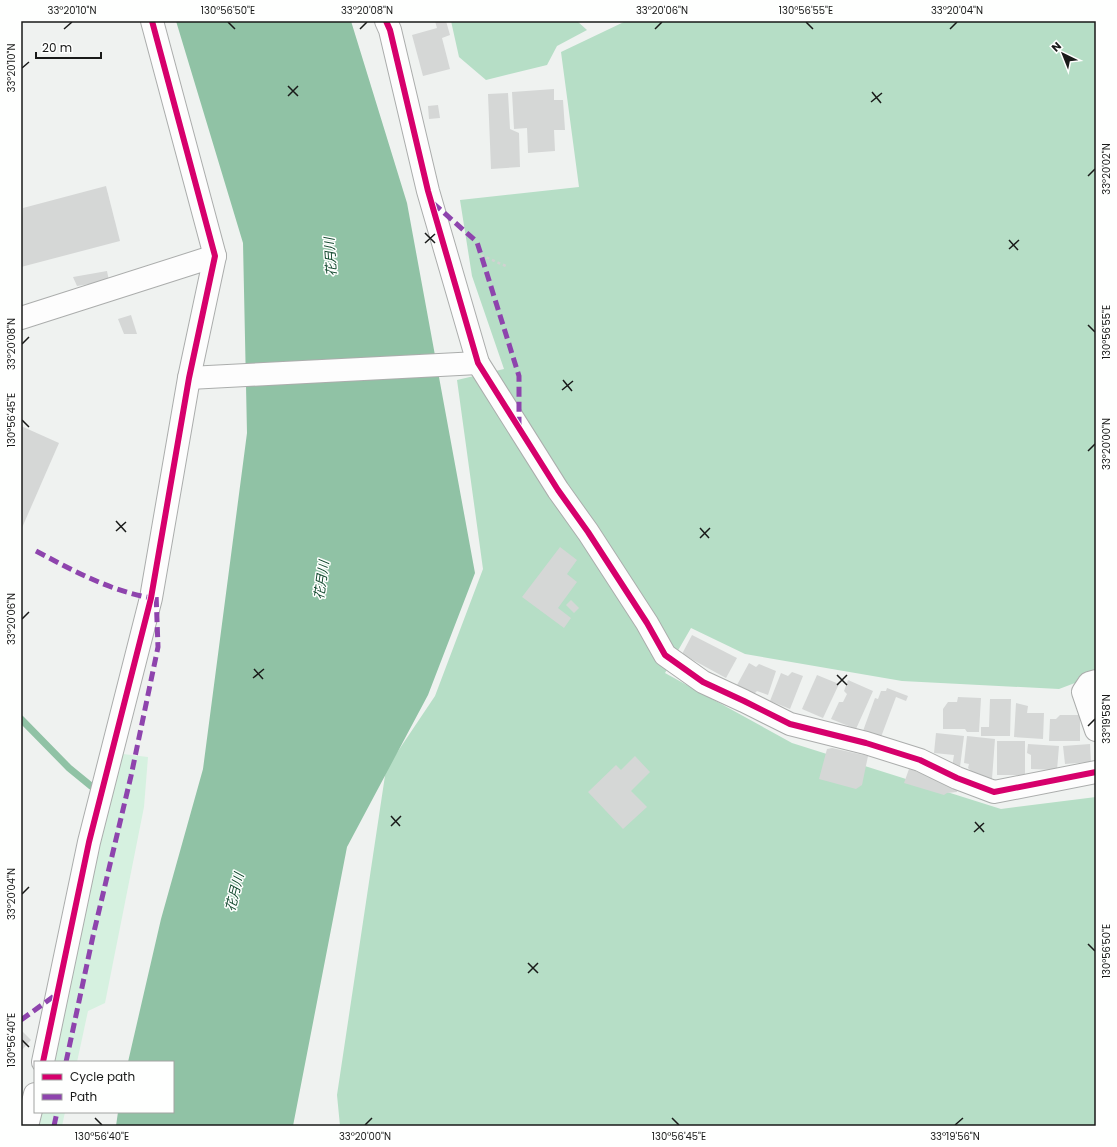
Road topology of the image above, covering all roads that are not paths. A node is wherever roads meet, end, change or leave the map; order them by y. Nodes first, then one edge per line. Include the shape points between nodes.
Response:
1 (152, 21) edge
2 (386, 21) edge
3 (215, 256) junction
4 (21, 318) edge
5 (478, 363) junction
6 (189, 378) junction
7 (1096, 681) edge
8 (1096, 730) edge
9 (1096, 772) edge
10 (43, 1061) edge
11 (34, 1099) edge
12 (28, 1126) edge

1 - 3 street
2 - 5 street via 428,191
3 - 4 street
3 - 6 street
5 - 6 street
5 - 9 street via 558,490 647,622 665,655 703,682 790,724 920,760 994,792
6 - 10 street via 151,598 90,842
7 - 8 street via 1089,683 1082,692
11 - 12 street

